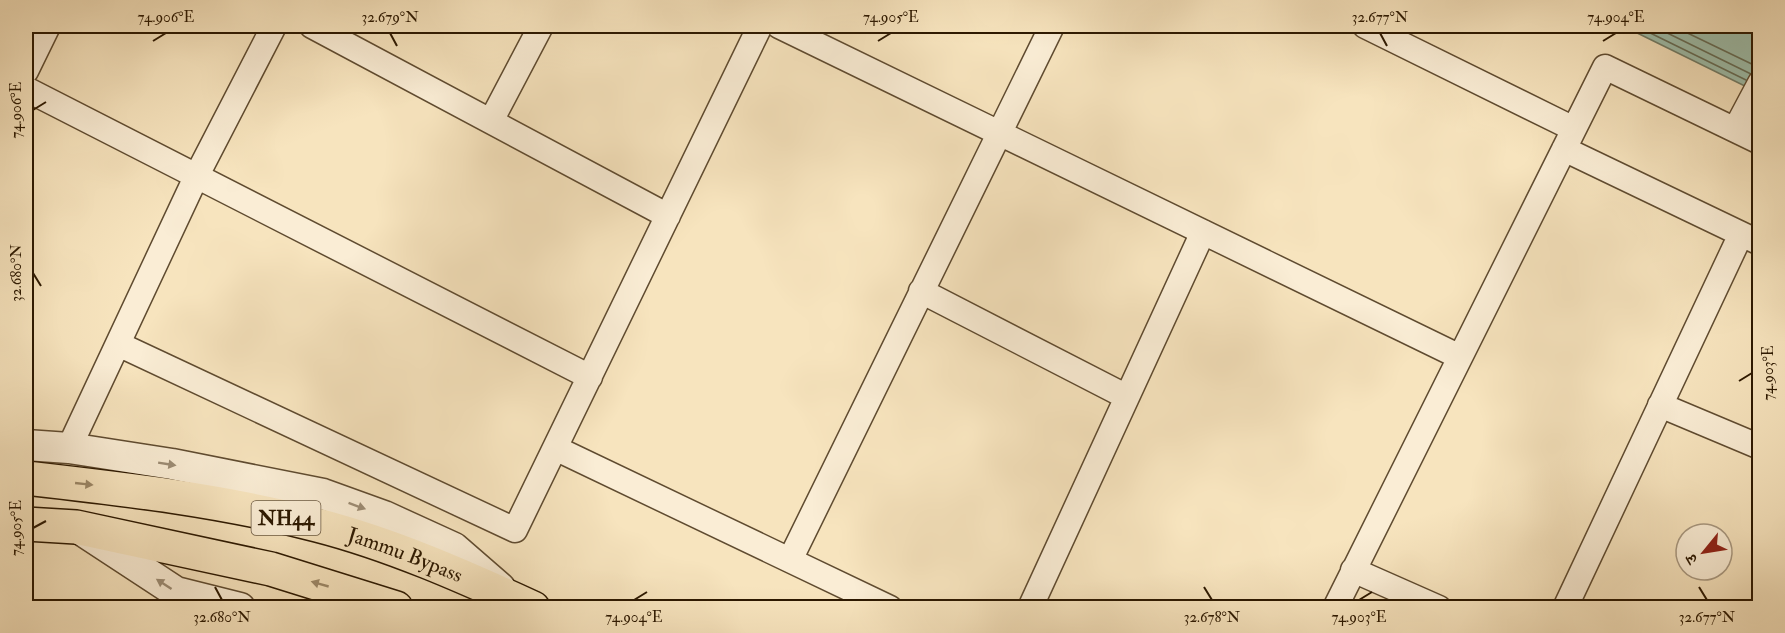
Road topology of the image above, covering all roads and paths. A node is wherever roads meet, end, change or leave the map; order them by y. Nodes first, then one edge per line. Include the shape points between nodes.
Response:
1 (48, 26) edge
2 (274, 26) edge
3 (312, 26) edge
4 (541, 26) edge
5 (760, 26) edge
6 (779, 26) edge
7 (1052, 26) edge
8 (1365, 26) edge
9 (26, 71) edge
10 (26, 89) edge
11 (1755, 92) edge
12 (491, 121) junction
13 (1734, 130) junction
14 (999, 133) junction
15 (1569, 139) junction
16 (1760, 142) edge
17 (196, 177) junction
18 (668, 216) junction
19 (1203, 232) junction
20 (1750, 239) edge
21 (921, 291) junction
22 (118, 344) junction
23 (1460, 357) junction
24 (590, 377) junction
25 (1127, 397) junction
26 (1660, 405) junction
27 (26, 445) edge
28 (1760, 447) edge
29 (69, 448) junction
30 (555, 448) junction
31 (26, 478) edge
32 (26, 524) edge
33 (76, 526) junction
34 (789, 560) junction
35 (1353, 570) junction
36 (522, 603) edge
37 (240, 608) edge
38 (396, 608) edge
39 (890, 608) edge
40 (1030, 608) edge
41 (1335, 608) edge
42 (1439, 608) edge
43 (1565, 608) edge

1 - 9 street
2 - 17 street
3 - 12 street
4 - 12 street
5 - 18 street
6 - 14 street
7 - 14 street
8 - 15 street
10 - 17 street
11 - 13 street
12 - 18 street
13 - 15 street via 1605,67
13 - 16 street
14 - 19 street
14 - 21 street
15 - 20 street
15 - 23 street
17 - 22 street
17 - 24 street
18 - 24 street
19 - 23 street
19 - 25 street
20 - 26 street
21 - 25 street
21 - 34 street
22 - 29 street
22 - 30 street via 515,530
23 - 35 street
24 - 30 street
25 - 40 street
26 - 28 street
26 - 43 street
27 - 29 street
29 -> 36 street via 323,494 454,548
30 - 34 street
31 -> 36 highway, Jammu Bypass / NH44 via 225,505 318,525 406,554
32 - 33 highway, NH44
37 -> 33 street via 176,592
38 -> 33 highway, NH44 via 271,569
34 - 39 street
35 - 41 street
35 - 42 street

